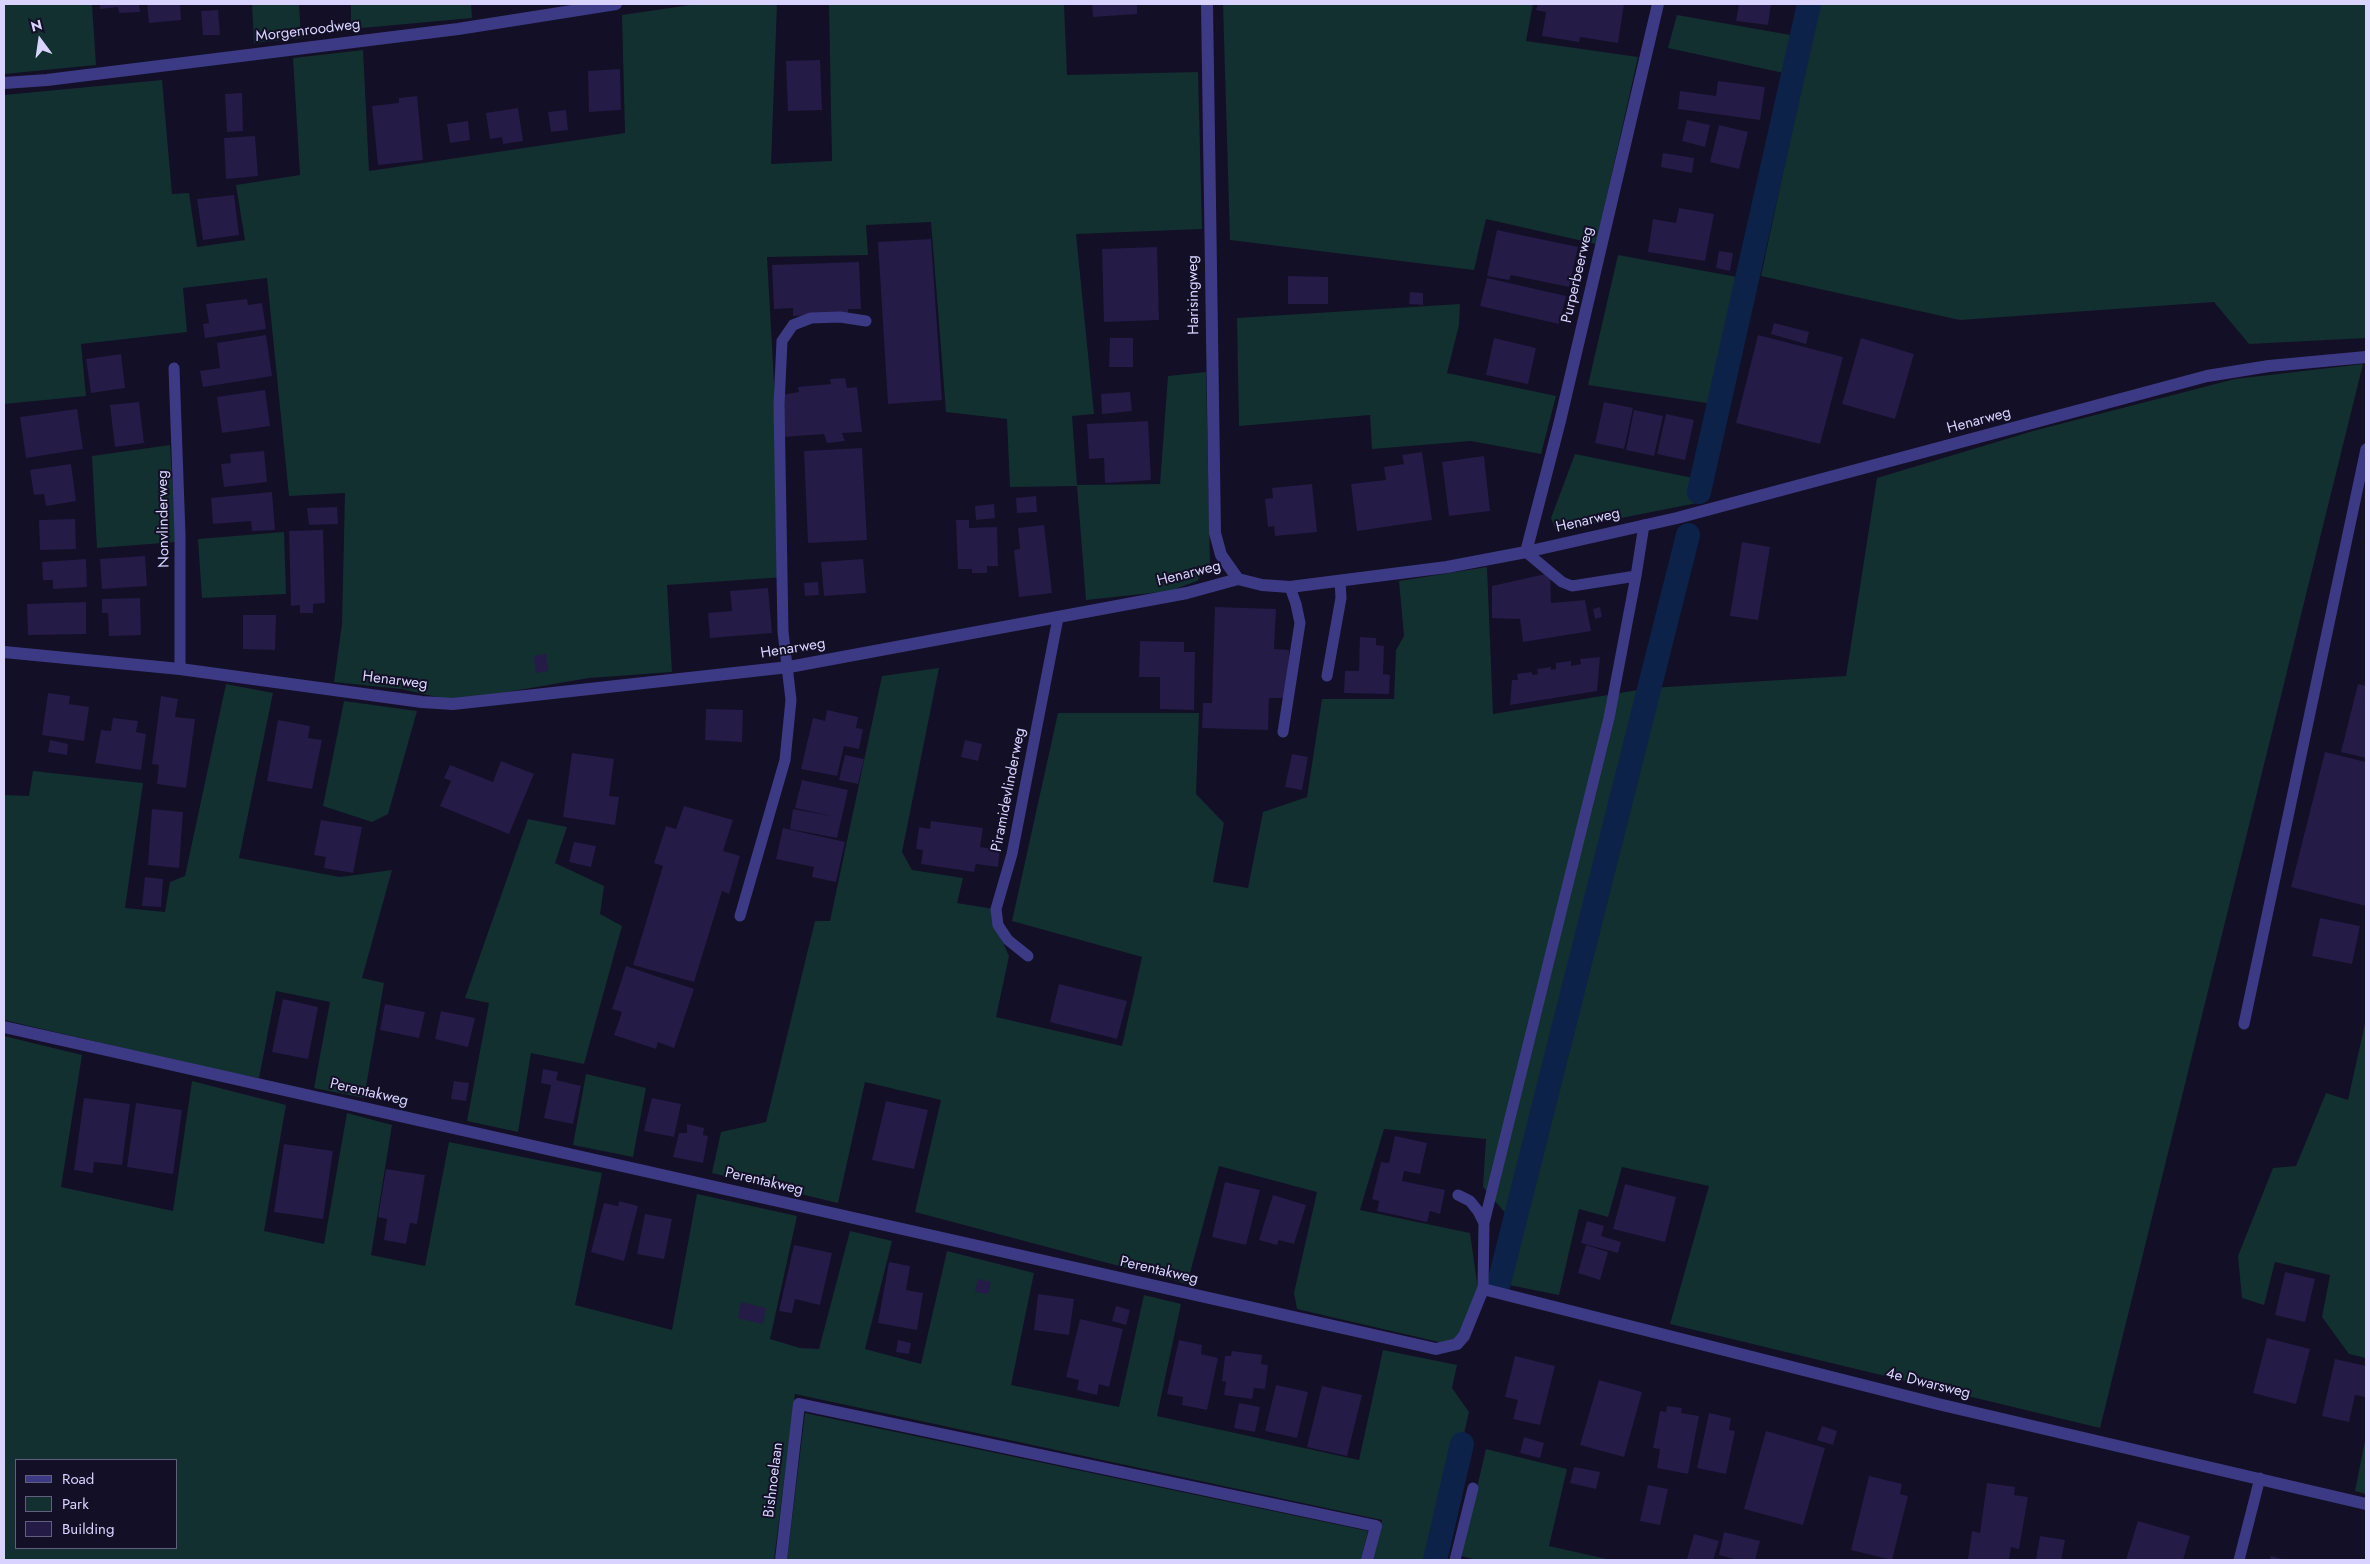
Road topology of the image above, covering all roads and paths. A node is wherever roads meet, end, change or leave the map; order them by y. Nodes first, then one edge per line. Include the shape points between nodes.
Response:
1 (616, 4) edge
2 (1207, 4) edge
3 (1658, 4) edge
4 (4, 83) edge
5 (866, 321) dead end
6 (2366, 357) edge
7 (174, 368) dead end
8 (2366, 449) edge
9 (1644, 525) junction
10 (1526, 552) junction
11 (1636, 576) junction
12 (1238, 579) junction
13 (1340, 581) junction
14 (1290, 587) junction
15 (1058, 618) junction
16 (4, 652) edge
17 (789, 667) junction
18 (180, 669) junction
19 (1327, 676) dead end
20 (1283, 732) dead end
21 (740, 916) dead end
22 (1028, 956) dead end
23 (2244, 1024) dead end
24 (4, 1027) edge
25 (1458, 1194) dead end
26 (1484, 1223) junction
27 (1483, 1289) junction
28 (2260, 1478) junction
29 (1473, 1488) dead end
30 (2366, 1504) edge
31 (781, 1560) edge
32 (1367, 1560) edge
33 (1455, 1560) edge
34 (2239, 1560) edge

1 - 4 street, Morgenroodweg via 458,29
2 - 12 street, Harisingweg via 1215,533 1221,554
3 - 10 street, Purperbeerweg
5 - 17 lane via 840,317 811,318 793,325 782,341 779,405 783,632
6 - 9 street, Henarweg via 2269,366 2207,376
7 - 18 lane, Nonvlinderweg via 180,535
8 - 23 lane
9 - 10 street, Henarweg
9 - 11 lane
10 - 11 lane via 1562,582 1572,586
10 - 13 street, Henarweg via 1447,567
11 - 26 lane via 1608,718
12 - 14 street, Henarweg
12 - 15 street, Henarweg via 1187,594
13 - 14 street, Henarweg
13 - 19 lane via 1341,598
14 - 20 lane via 1300,624
15 - 17 street, Henarweg
15 - 22 lane, Piramidevlinderweg via 1012,854 996,909 998,925 1008,940
16 - 18 street, Henarweg
17 - 18 street, Henarweg via 453,704
17 - 21 lane via 791,700 785,760
24 - 27 street, Perentakweg via 1436,1349 1457,1344 1464,1336
25 - 26 lane via 1470,1201
26 - 27 lane
27 - 28 street, 4e Dwarsweg via 1938,1404
28 - 30 street, 4e Dwarsweg
28 - 34 lane
29 - 33 lane
31 - 32 street, Bishnoelaan via 800,1404 1376,1526

